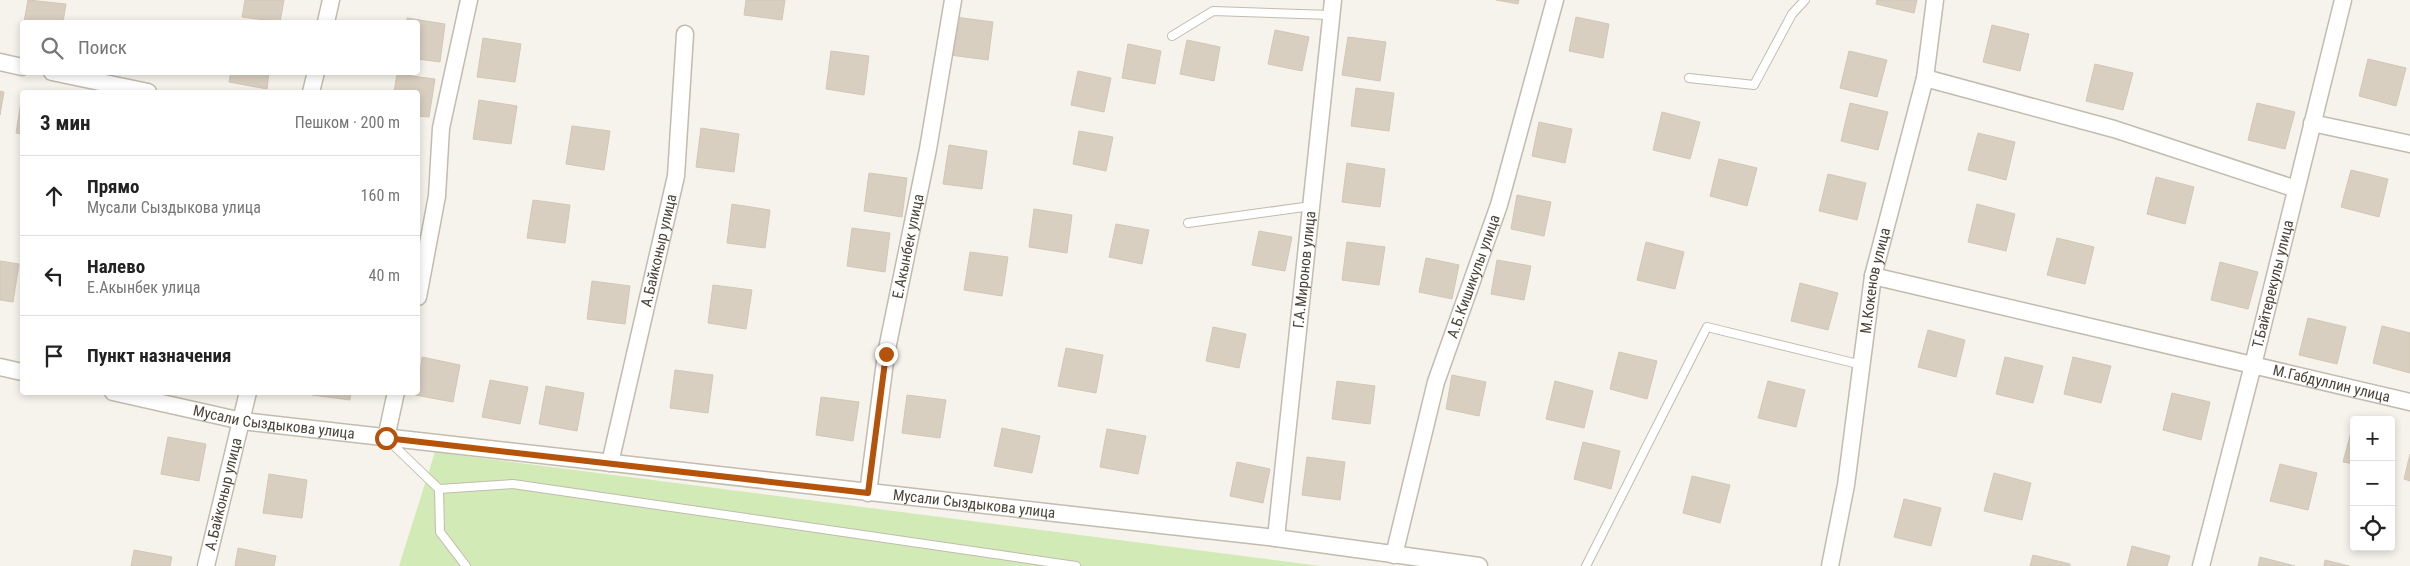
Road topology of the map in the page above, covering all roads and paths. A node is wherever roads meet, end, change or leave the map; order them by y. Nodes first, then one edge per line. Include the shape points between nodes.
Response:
1 (331, 0) edge
2 (469, 0) edge
3 (953, 0) edge
4 (1556, 0) edge
5 (1805, 0) edge
6 (1935, 0) edge
7 (2343, 0) edge
8 (1332, 7) edge
9 (326, 20) edge
10 (685, 34) dead end
11 (1172, 36) dead end
12 (0, 62) edge
13 (20, 67) edge
14 (66, 75) edge
15 (315, 75) edge
16 (1689, 78) dead end
17 (1925, 78) junction
18 (138, 90) edge
19 (312, 90) edge
20 (2312, 123) junction
21 (2410, 144) edge
22 (2296, 189) junction
23 (1311, 206) junction
24 (1188, 223) dead end
25 (1873, 276) junction
26 (420, 286) edge
27 (1862, 364) junction
28 (2253, 366) junction
29 (0, 367) edge
30 (20, 372) edge
31 (126, 395) edge
32 (247, 395) edge
33 (395, 395) edge
34 (2410, 402) edge
35 (242, 421) junction
36 (386, 438) junction
37 (610, 463) junction
38 (439, 489) junction
39 (868, 493) junction
40 (1276, 538) junction
41 (1394, 555) junction
42 (1454, 564) edge
43 (206, 566) edge
44 (466, 566) edge
45 (1076, 566) edge
46 (1479, 566) edge
47 (1586, 566) edge
48 (1830, 566) edge
49 (2201, 566) edge

1 - 9 street
2 - 26 street via 441,128 437,196
3 - 39 street, Е.Акынбек улица via 928,150 886,354
4 - 41 street, А.Б.Кишикулы улица via 1499,205 1436,382
5 - 16 lane via 1792,14 1754,85
6 - 17 street, М.Кокенов улица
7 - 20 street, Т.Байтерекулы улица
8 - 11 lane via 1213,11
8 - 23 street, Г.А.Миронов улица
10 - 37 street, А.Байконыр улица via 676,176
12 - 13 street
14 - 18 street
15 - 19 street
17 - 22 street via 2114,129
17 - 25 street, М.Кокенов улица
20 - 21 street
20 - 22 street, Т.Байтерекулы улица
22 - 28 street, Т.Байтерекулы улица
23 - 24 lane
23 - 40 street, Г.А.Миронов улица
25 - 27 street, М.Кокенов улица
25 - 28 street, М.Габдуллин улица
27 - 47 lane via 1708,327
27 - 48 street, М.Кокенов улица via 1846,485
28 - 34 street, М.Габдуллин улица
28 - 49 street, Т.Байтерекулы улица
29 - 30 street
31 - 35 street, Мусали Сыздыкова улица
32 - 35 street, А.Байконыр улица
33 - 36 street
35 - 36 street, Мусали Сыздыкова улица
35 - 43 street, А.Байконыр улица
36 - 37 street, Мусали Сыздыкова улица
36 - 38 lane
37 - 39 street, Мусали Сыздыкова улица
38 - 44 lane via 440,532
38 - 45 lane via 513,484
39 - 40 street, Мусали Сыздыкова улица
40 - 41 street, Мусали Сыздыкова улица
41 - 42 street, Мусали Сыздыкова улица
42 - 46 street, Мусали Сыздыкова улица

